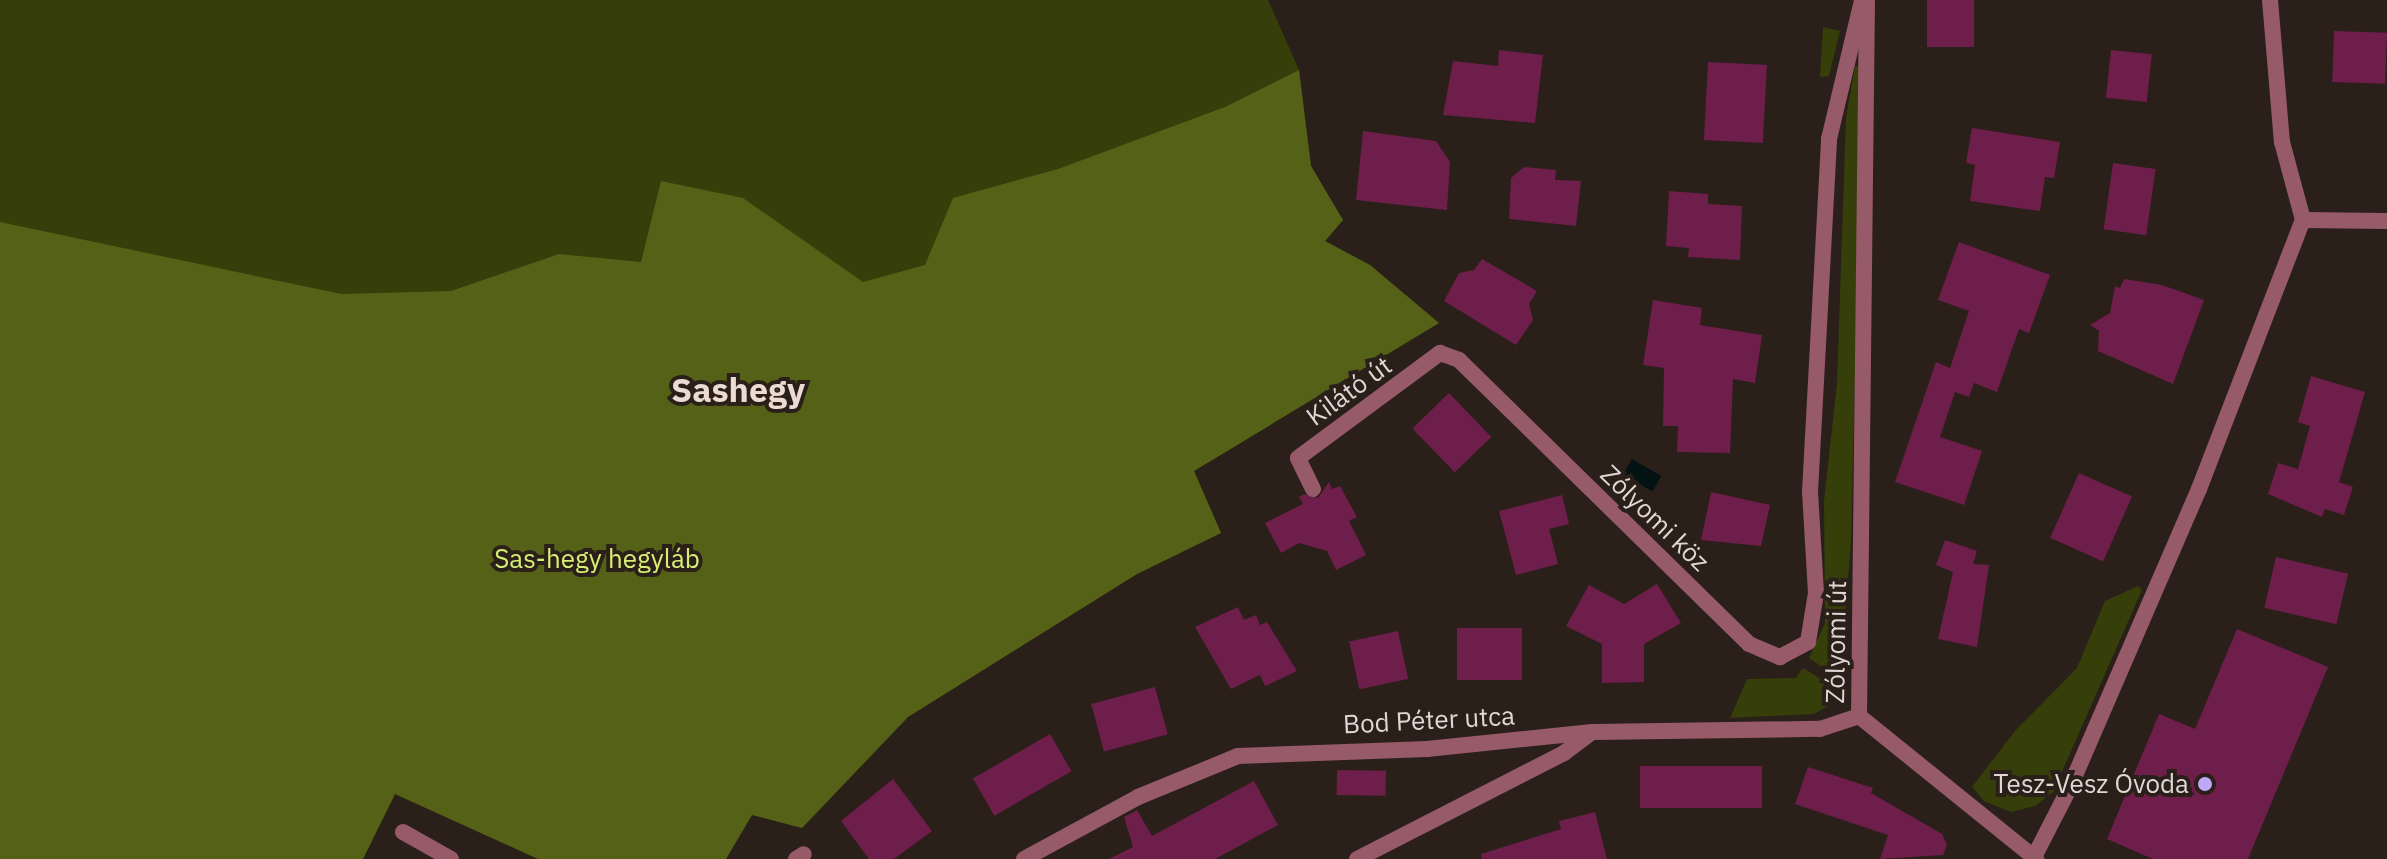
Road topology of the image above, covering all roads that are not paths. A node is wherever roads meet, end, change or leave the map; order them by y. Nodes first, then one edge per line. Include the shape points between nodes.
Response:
1 (1864, 0) edge
2 (2270, 0) edge
3 (2303, 220) junction
4 (2387, 221) edge
5 (1459, 360) joint
6 (1313, 489) dead end
7 (1814, 614) joint
8 (1859, 716) junction
9 (1592, 732) junction
10 (403, 832) dead end
11 (2035, 858) edge
12 (451, 859) edge
13 (1024, 859) edge
14 (1357, 859) edge

1 - 7 street, Zólyomi út via 1829,139 1810,492
1 - 8 street, Zólyomi út
2 - 3 street via 2282,142
3 - 4 street
3 - 11 street, Zólyomi út via 2199,489
5 - 6 street, Kilátó út via 1440,353 1298,458
5 - 7 street, Zólyomi köz via 1761,653 1792,654 1808,642
8 - 9 street, Bod Péter utca via 1820,729
8 - 11 street, Zólyomi út
9 - 13 street, Bod Péter utca via 1427,749 1238,756 1138,797
9 - 14 street via 1564,753
10 - 12 street

